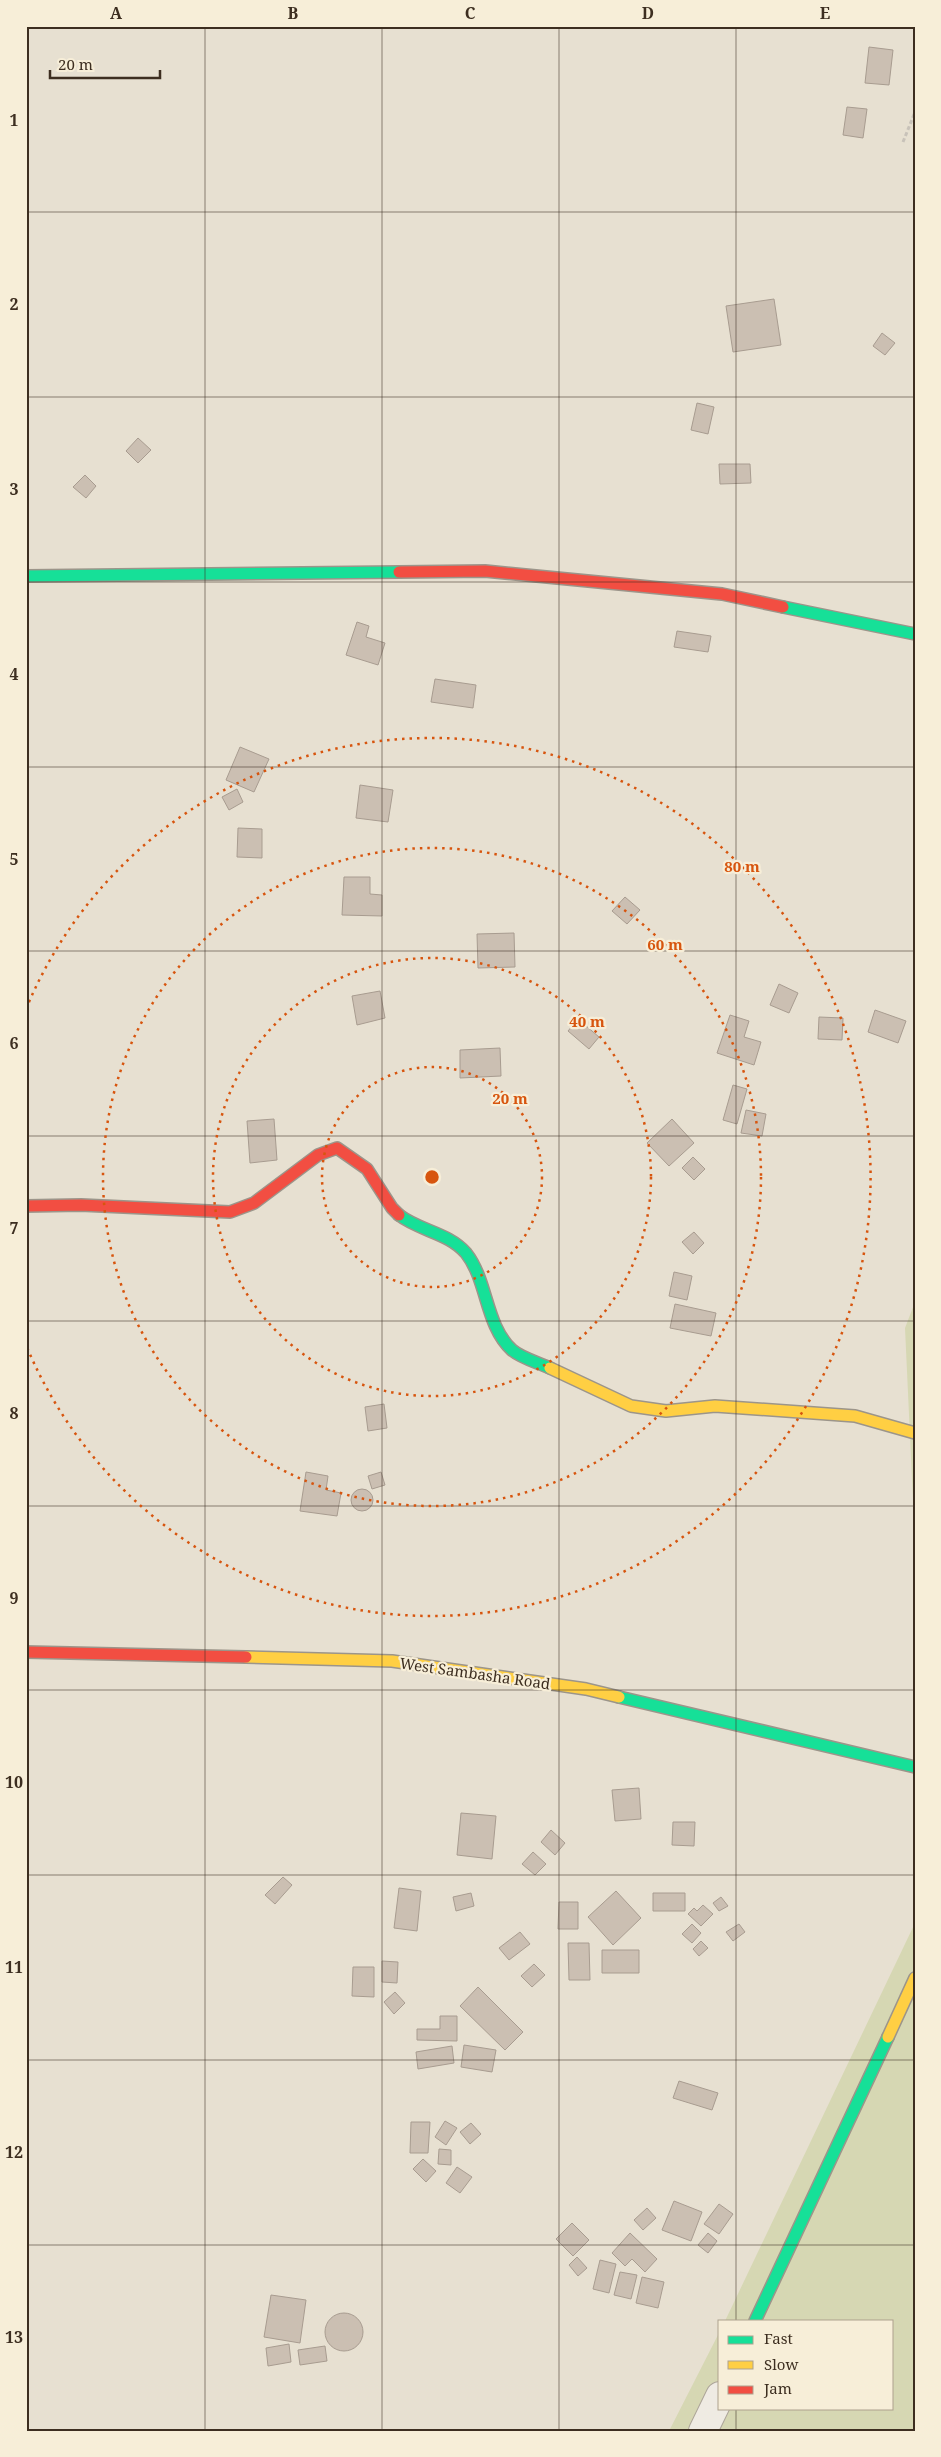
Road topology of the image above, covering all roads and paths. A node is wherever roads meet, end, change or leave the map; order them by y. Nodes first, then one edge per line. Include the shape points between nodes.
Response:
1 (915, 112) edge
2 (903, 142) dead end
3 (26, 576) edge
4 (915, 634) edge
5 (26, 1206) edge
6 (915, 1433) edge
7 (26, 1652) edge
8 (915, 1767) edge
9 (915, 1978) edge
10 (755, 2320) edge
11 (718, 2400) edge
12 (703, 2431) edge

1 - 2 path
3 - 4 street via 486,571 722,594
5 - 6 street via 81,1205 230,1212 254,1203 318,1155 337,1148 356,1158 375,1178 394,1211 453,1242 466,1254 495,1327 514,1351 645,1410 715,1406 855,1416
7 - 8 street, West Sambasha Road via 392,1661 586,1689
9 - 10 street
11 - 12 street

